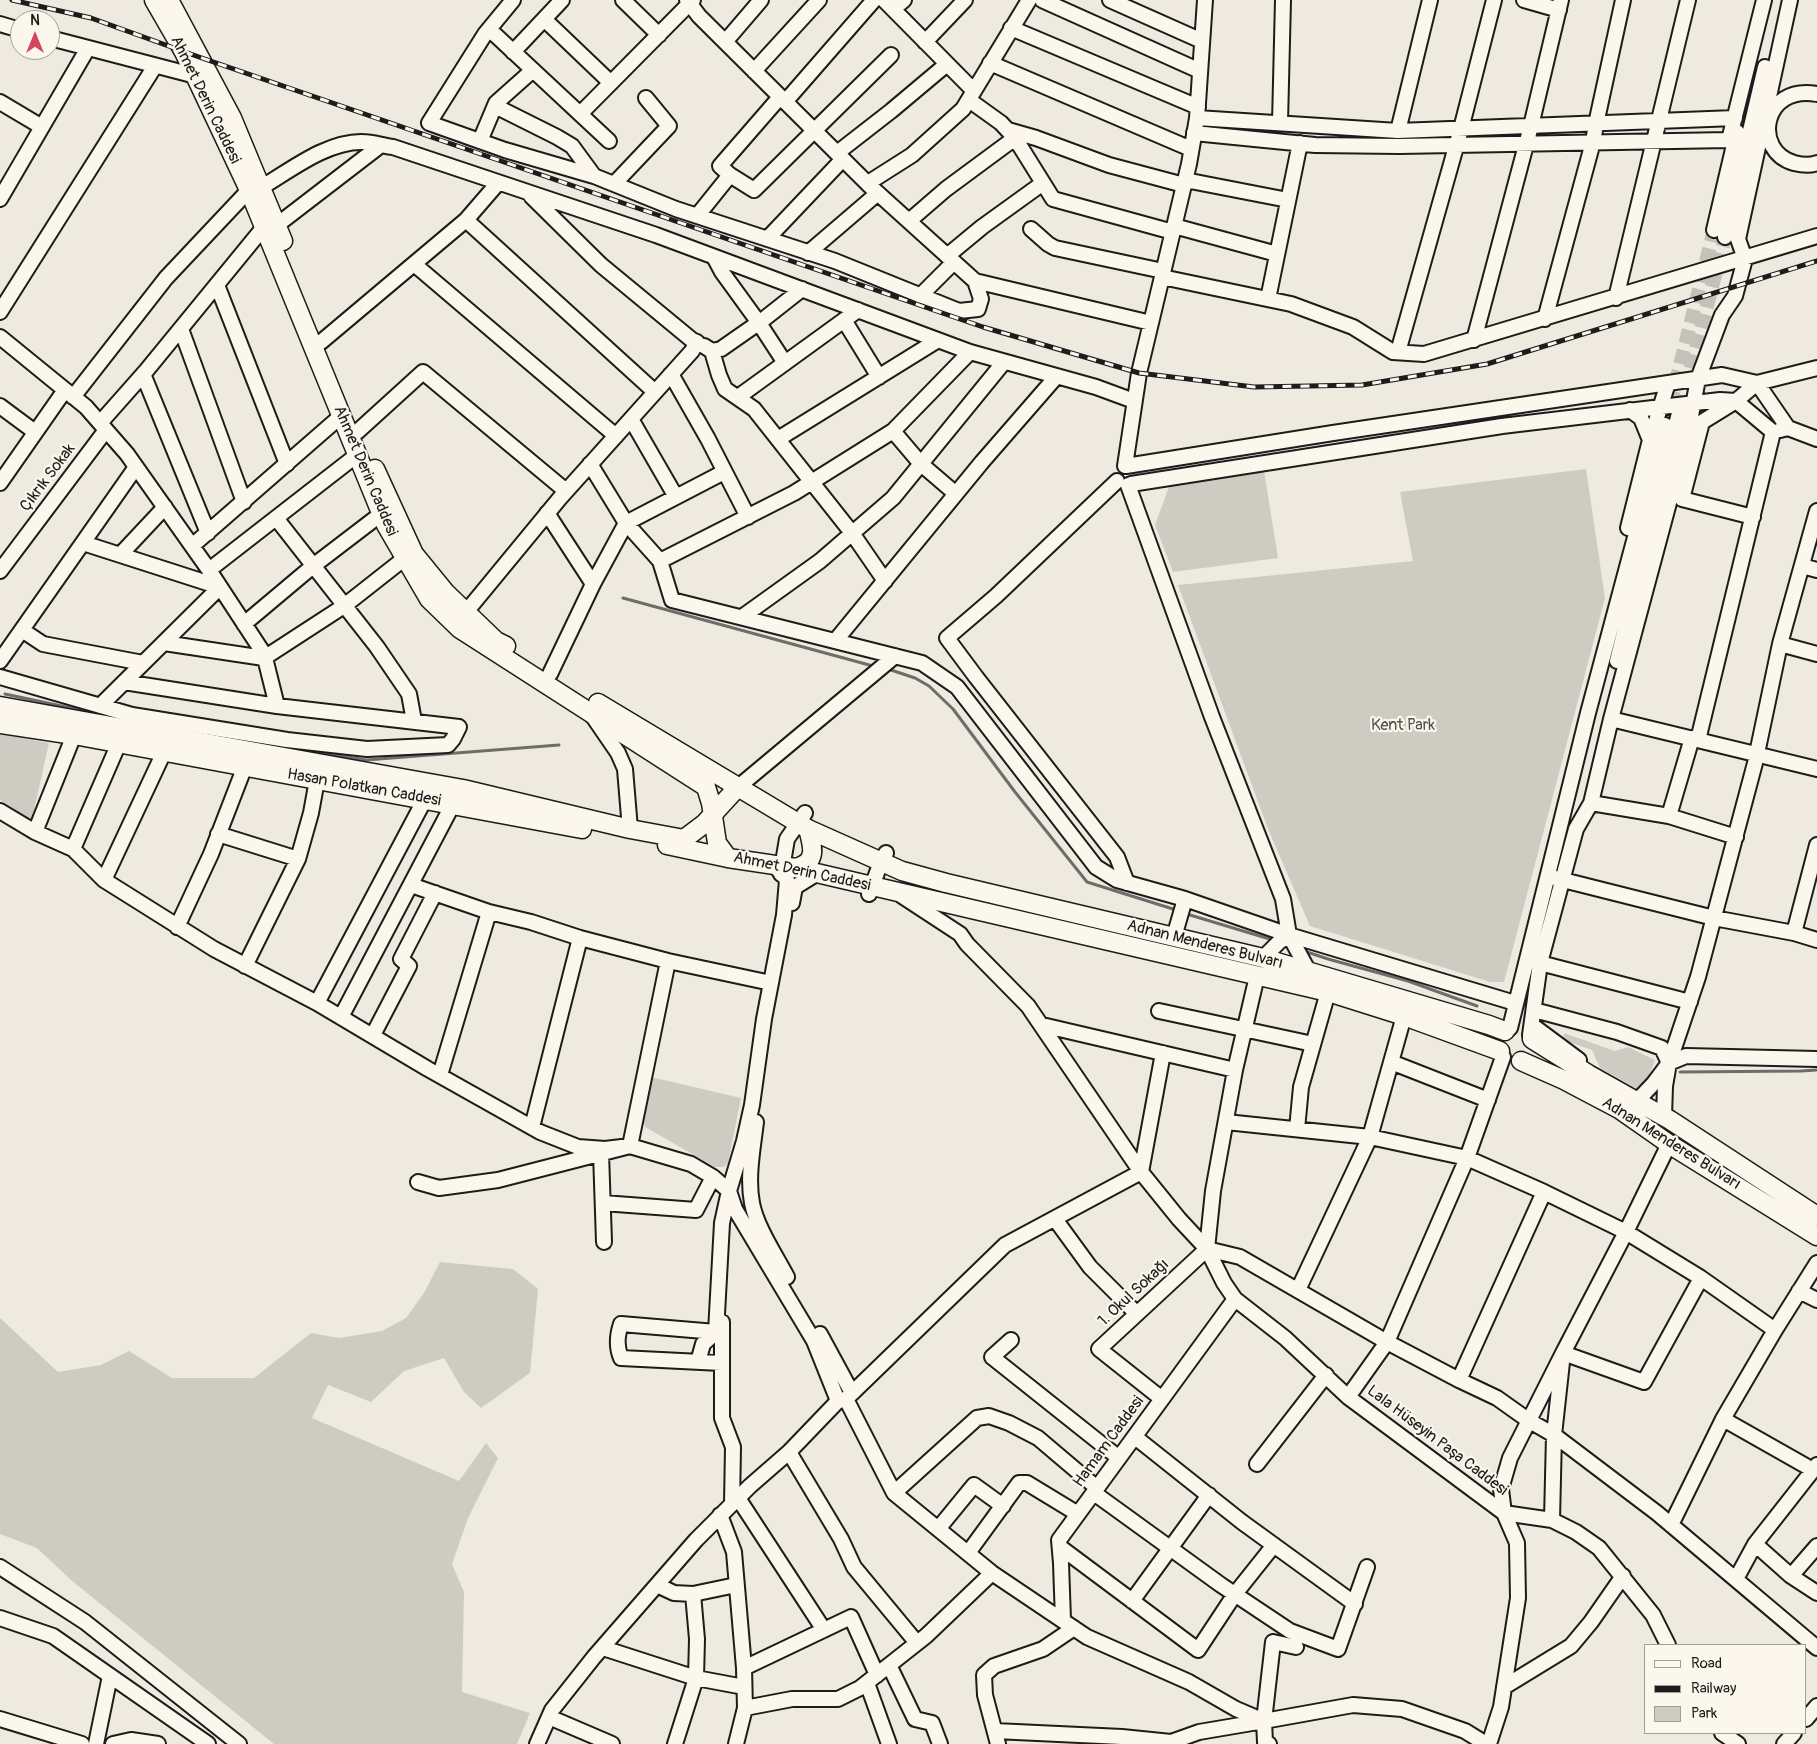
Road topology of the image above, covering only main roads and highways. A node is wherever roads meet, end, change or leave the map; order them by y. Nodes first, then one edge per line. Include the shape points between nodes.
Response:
1 (154, 0) edge
2 (169, 0) edge
3 (256, 189) junction
4 (270, 226) junction
5 (0, 706) edge
6 (0, 724) edge
7 (737, 788) junction
8 (713, 814) junction
9 (804, 822) junction
10 (728, 858) junction
11 (783, 871) junction
12 (902, 871) joint
13 (897, 892) joint
14 (1507, 1030) junction
15 (1532, 1033) junction
16 (1502, 1054) junction
17 (1521, 1061) junction
18 (1817, 1216) edge
19 (1817, 1236) edge

1 - 3 main road, Ahmet Derin Caddesi
2 - 3 main road, Ahmet Derin Caddesi via 232,118
3 - 4 main road, Ahmet Derin Caddesi
4 - 7 main road, Ahmet Derin Caddesi via 414,554 445,592 496,641
4 - 8 main road, Ahmet Derin Caddesi via 381,514 429,600 460,629 706,787
5 - 8 main road, Hasan Polatkan Caddesi via 464,790 684,839
6 - 10 main road, Hasan Polatkan Caddesi via 453,804
7 - 8 main road
7 - 9 main road, Ahmet Derin Caddesi
8 - 10 main road, Ahmet Derin Caddesi via 717,843
9 - 11 main road via 813,847 811,859 804,866
9 - 12 main road, Ahmet Derin Caddesi via 884,857
10 - 11 main road, Ahmet Derin Caddesi
11 - 13 main road, Ahmet Derin Caddesi via 816,874 871,890
12 - 14 main road, Adnan Menderes Bulvarı via 1263,958
13 - 16 main road, Adnan Menderes Bulvarı via 1328,992 1404,1016
14 - 15 main road via 1519,1028
14 - 16 main road via 1499,1040
15 - 17 main road via 1530,1055
15 - 18 main road, Adnan Menderes Bulvarı
16 - 17 main road via 1511,1061
17 - 19 main road, Adnan Menderes Bulvarı via 1619,1108 1668,1144

